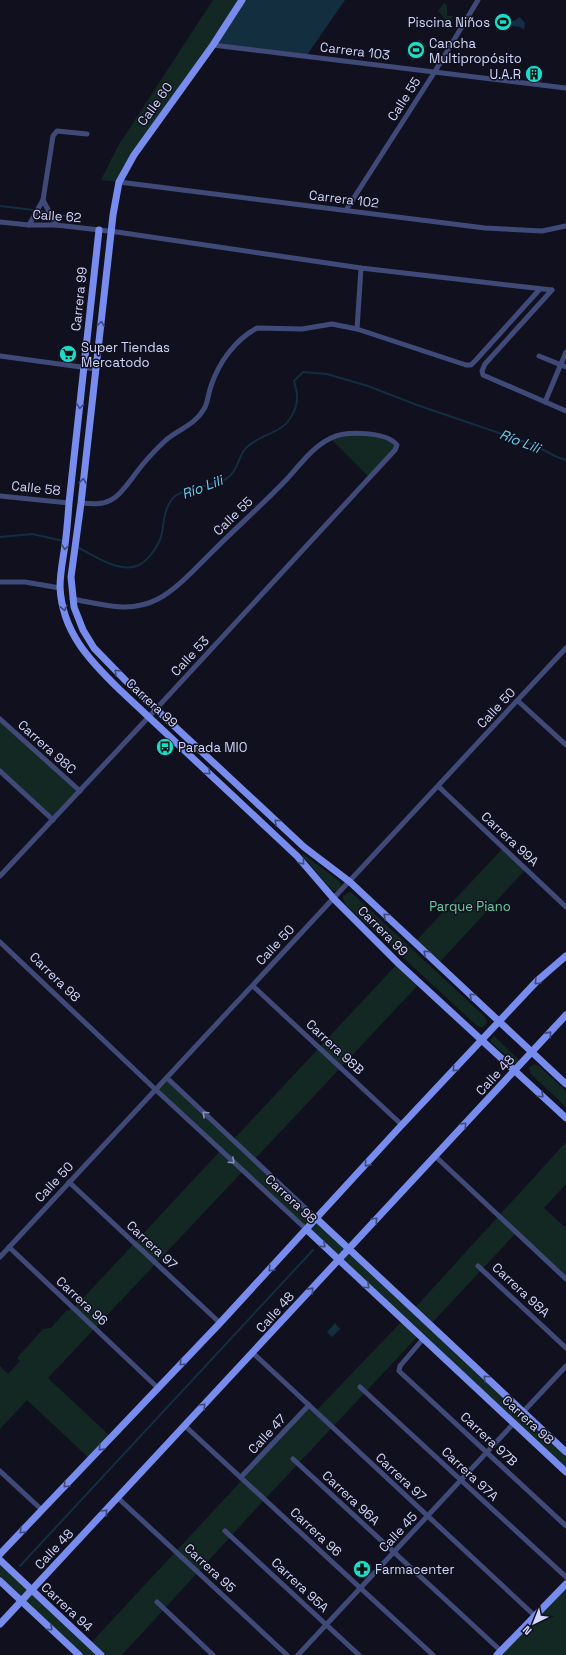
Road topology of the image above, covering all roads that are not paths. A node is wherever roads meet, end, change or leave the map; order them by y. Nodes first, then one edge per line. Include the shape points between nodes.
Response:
1 (242, 0) edge
2 (478, 0) edge
3 (213, 45) junction
4 (434, 73) junction
5 (566, 88) edge
6 (87, 134) dead end
7 (119, 182) junction
8 (43, 200) junction
9 (346, 210) junction
10 (0, 222) edge
11 (29, 225) junction
12 (56, 225) junction
13 (566, 226) edge
14 (99, 230) junction
15 (112, 232) junction
16 (361, 268) junction
17 (540, 289) junction
18 (357, 329) junction
19 (566, 352) edge
20 (0, 356) edge
21 (539, 356) dead end
22 (560, 365) junction
23 (84, 367) junction
24 (566, 367) edge
25 (96, 369) junction
26 (545, 402) junction
27 (566, 411) edge
28 (395, 450) joint
29 (0, 496) edge
30 (69, 503) junction
31 (81, 503) junction
32 (0, 582) edge
33 (60, 588) junction
34 (72, 599) junction
35 (566, 648) edge
36 (518, 701) junction
37 (156, 709) junction
38 (149, 717) junction
39 (0, 719) edge
40 (566, 746) edge
41 (0, 771) edge
42 (439, 787) junction
43 (80, 791) junction
44 (53, 820) junction
45 (0, 876) edge
46 (350, 882) junction
47 (334, 899) junction
48 (566, 907) edge
49 (0, 942) edge
50 (566, 956) edge
51 (253, 986) junction
52 (566, 1015) edge
53 (500, 1022) junction
54 (482, 1040) junction
55 (532, 1053) junction
56 (515, 1071) junction
57 (167, 1078) junction
58 (566, 1084) edge
59 (156, 1090) junction
60 (566, 1118) edge
61 (402, 1125) junction
62 (435, 1156) junction
63 (70, 1182) junction
64 (316, 1219) junction
65 (307, 1230) junction
66 (9, 1247) junction
67 (349, 1249) junction
68 (0, 1257) edge
69 (339, 1260) junction
70 (478, 1266) dead end
71 (566, 1279) edge
72 (220, 1323) junction
73 (423, 1339) junction
74 (566, 1348) edge
75 (253, 1353) junction
76 (566, 1366) edge
77 (360, 1387) dead end
78 (158, 1388) junction
79 (309, 1405) junction
80 (523, 1412) junction
81 (514, 1423) junction
82 (185, 1426) junction
83 (487, 1452) junction
84 (566, 1452) edge
85 (293, 1459) dead end
86 (0, 1471) edge
87 (566, 1472) edge
88 (241, 1477) junction
89 (461, 1480) junction
90 (118, 1498) junction
91 (42, 1510) junction
92 (428, 1516) junction
93 (566, 1526) edge
94 (225, 1531) dead end
95 (394, 1552) junction
96 (0, 1554) edge
97 (0, 1560) edge
98 (566, 1578) edge
99 (0, 1581) edge
100 (566, 1584) edge
101 (360, 1588) junction
102 (32, 1590) junction
103 (21, 1601) junction
104 (157, 1602) dead end
105 (535, 1616) junction
106 (0, 1624) edge
107 (327, 1625) junction
108 (499, 1653) edge
109 (79, 1655) edge
110 (101, 1655) edge
111 (213, 1655) edge
112 (287, 1655) edge
113 (298, 1655) edge
114 (359, 1655) edge
115 (433, 1655) edge

1 - 3 street, Calle 60
2 - 4 street, Calle 55
3 - 4 street, Carrera 103
3 - 7 street, Calle 60 via 134,154
4 - 5 street, Carrera 103
4 - 9 street, Calle 55
6 - 8 street via 57,131 53,136
7 - 9 street, Carrera 102
7 - 15 street, Calle 60
8 - 11 street
8 - 12 street
9 - 13 street, Carrera 102 via 485,228 542,231
10 - 11 street, Calle 62
11 - 12 street, Calle 62
12 - 14 street, Calle 62
14 - 15 street, Calle 62
14 - 23 street, Carrera 99
15 - 16 street, Calle 62
25 -> 15 street, Carrera 99
16 - 17 street, Calle 62
16 - 18 street
17 - 18 street via 471,365
17 - 26 street via 552,290 485,364 482,371 484,375
18 - 31 street via 332,324 302,329 257,328 251,331 230,350 218,370 200,416 155,450 112,500 94,504
19 - 22 street
20 - 23 street
21 - 22 street
22 - 24 street
22 - 26 street
23 - 25 street
23 -> 30 street, Carrera 99
31 -> 25 street, Carrera 99
26 - 27 street
28 - 34 street, Calle 55 via 395,443 369,434 330,438 310,452 275,491 158,599 140,606 121,608
28 - 37 street, Calle 53
29 - 30 street, Calle 58
30 -> 33 street, Carrera 99
31 - 34 street, Carrera 99 via 71,577
32 - 33 street via 25,582
33 -> 38 street, Carrera 99 via 70,627 85,654
37 -> 34 street, Carrera 99 via 94,648 78,621
35 - 36 street, Calle 50
36 - 40 street
36 - 42 street, Calle 50
37 - 38 street, Calle 53
46 -> 37 street, Carrera 99 via 304,847
38 - 43 street, Calle 53
38 -> 47 street, Carrera 99 via 297,856
39 - 43 street, Carrera 98C
41 - 44 street
42 - 46 street, Calle 50
42 - 48 street, Carrera 99A
43 - 44 street, Calle 53
44 - 45 street, Calle 53
46 - 47 street, Calle 50
53 -> 46 street, Carrera 99
47 - 51 street, Calle 50
47 - 54 street, Carrera 99 via 398,963
49 - 59 street, Carrera 98
50 -> 53 street via 537,981
51 - 57 street, Calle 50
51 - 61 street, Carrera 98B
55 -> 52 street, Calle 48
53 - 54 street
53 - 55 street, Carrera 99
54 - 56 street, Carrera 99
54 -> 61 street
55 - 56 street, Calle 48
55 - 58 street, Carrera 99
56 -> 60 street, Carrera 99
62 -> 56 street, Calle 48
57 - 59 street, Calle 50
64 -> 57 street, Carrera 98
59 - 63 street, Calle 50
59 -> 65 street, Carrera 98
61 -> 64 street
67 -> 62 street, Calle 48
62 - 71 street
63 - 66 street, Calle 50
63 - 72 street, Carrera 97
64 - 65 street
64 - 67 street, Carrera 98
65 -> 69 street, Carrera 98
65 -> 72 street
66 - 68 street, Calle 50
66 - 78 street, Carrera 96
67 - 69 street, Calle 48
80 -> 67 street, Carrera 98
69 -> 73 street, Carrera 98
75 -> 69 street, Calle 48
70 - 74 street, Carrera 98A
72 -> 78 street
73 - 81 street, Carrera 98
73 - 83 street, Carrera 97B via 399,1371
75 - 79 street, Carrera 97
82 -> 75 street, Calle 48
76 - 80 street
77 - 89 street, Carrera 97A
78 -> 91 street
79 - 88 street, Calle 47
79 - 92 street, Carrera 97
80 - 84 street, Carrera 98
81 - 83 street, Calle 45
81 - 87 street, Carrera 98
82 - 88 street, Carrera 96
82 - 90 street, Calle 48
83 - 89 street, Calle 45
83 - 93 street, Carrera 97B
85 - 95 street, Carrera 96A
86 - 91 street
88 - 101 street, Carrera 96
89 - 92 street, Calle 45
89 - 98 street, Carrera 97A
102 -> 90 street, Calle 48
90 - 112 street, Carrera 95
91 -> 96 street
92 - 95 street, Calle 45
92 - 105 street, Carrera 97
94 - 107 street, Carrera 95A
95 - 101 street, Calle 45
95 - 108 street, Carrera 96A
97 - 102 street, Carrera 94
99 - 103 street, Carrera 94
100 - 105 street
101 - 107 street, Calle 45
101 - 115 street, Carrera 96
102 - 103 street, Calle 48
102 - 110 street, Carrera 94
103 - 106 street, Calle 48
103 -> 109 street, Carrera 94
104 - 111 street
105 - 108 street
107 - 113 street, Calle 45
107 - 114 street, Carrera 95A

